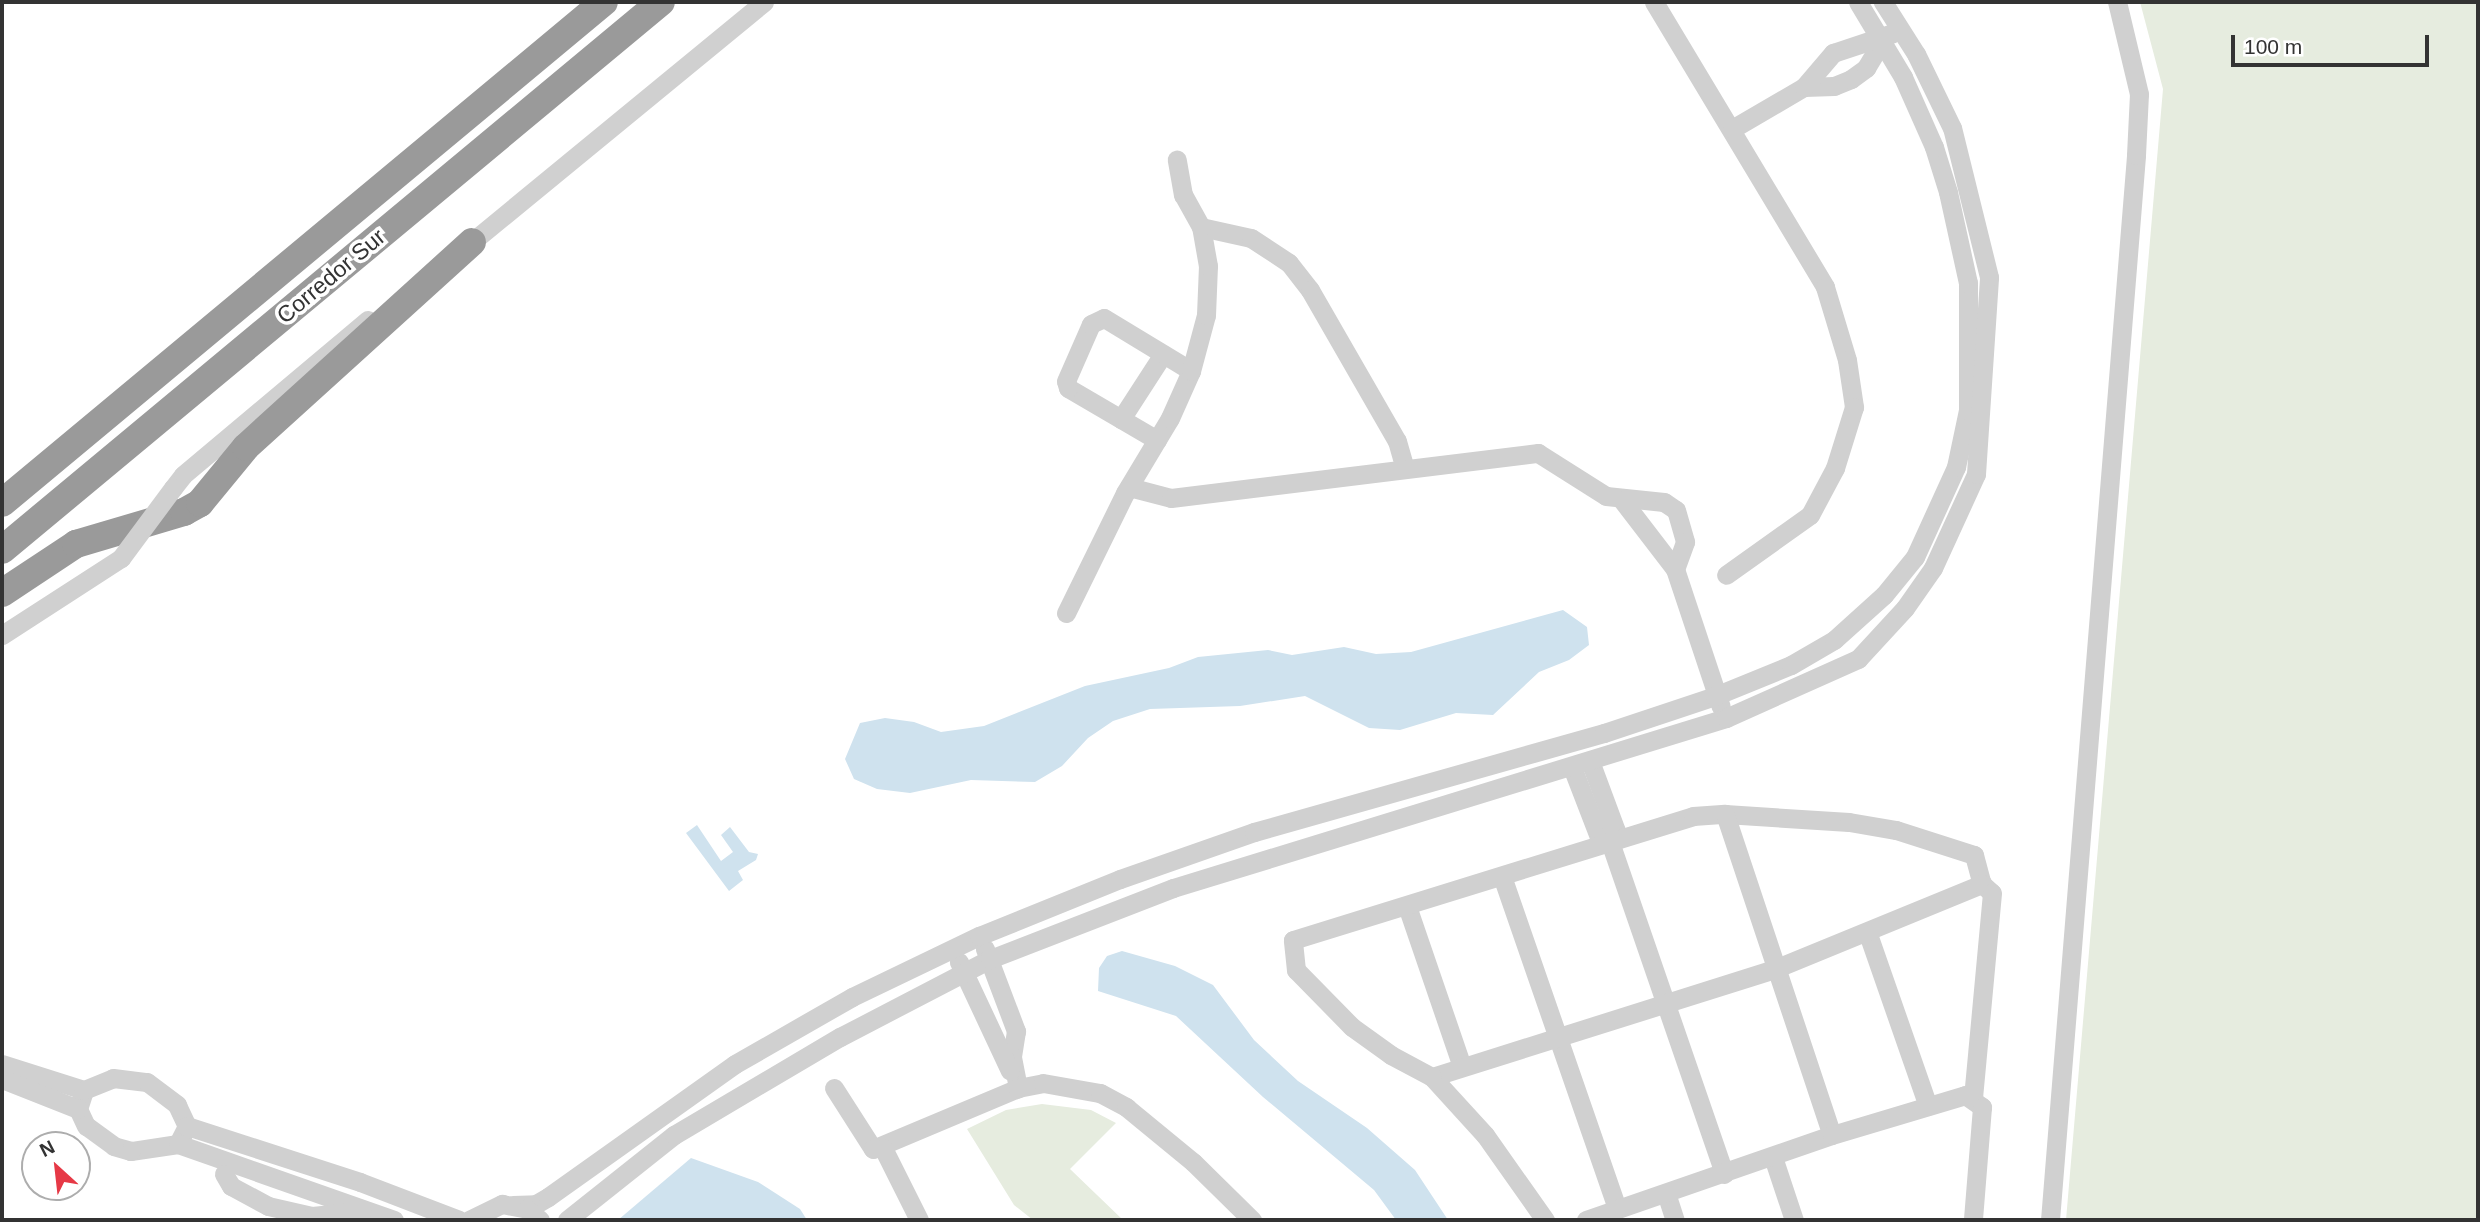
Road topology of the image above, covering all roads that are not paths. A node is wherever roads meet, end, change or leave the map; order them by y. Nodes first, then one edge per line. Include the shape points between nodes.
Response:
1 (604, 2) edge
2 (661, 2) edge
3 (765, 2) edge
4 (1654, 2) edge
5 (1858, 2) edge
6 (1884, 2) edge
7 (2117, 2) edge
8 (1893, 34) junction
9 (1804, 88) junction
10 (1732, 129) junction
11 (1177, 160) dead end
12 (1201, 227) junction
13 (472, 242) junction
14 (1163, 354) junction
15 (1191, 371) junction
16 (1121, 419) junction
17 (1157, 440) junction
18 (1405, 469) junction
19 (1129, 487) junction
20 (1622, 500) junction
21 (2, 503) edge
22 (2, 551) edge
23 (1675, 569) junction
24 (1726, 575) dead end
25 (2, 593) edge
26 (1066, 612) dead end
27 (2, 635) edge
28 (1715, 696) junction
29 (1726, 718) junction
30 (1581, 764) junction
31 (1725, 814) junction
32 (1610, 842) junction
33 (1503, 879) junction
34 (1982, 884) junction
35 (1407, 906) junction
36 (1868, 934) junction
37 (979, 936) junction
38 (952, 949) junction
39 (990, 959) junction
40 (1777, 968) junction
41 (964, 971) junction
42 (1665, 1002) junction
43 (1555, 1038) junction
44 (2, 1064) edge
45 (1462, 1067) junction
46 (1432, 1077) junction
47 (2, 1079) edge
48 (834, 1088) dead end
49 (1018, 1088) junction
50 (1973, 1098) junction
51 (81, 1100) junction
52 (1928, 1106) junction
53 (187, 1126) junction
54 (1832, 1135) junction
55 (178, 1144) junction
56 (883, 1148) junction
57 (213, 1156) junction
58 (1773, 1157) junction
59 (326, 1171) junction
60 (1724, 1174) junction
61 (1666, 1193) junction
62 (316, 1204) junction
63 (513, 1205) junction
64 (1617, 1209) junction
65 (394, 1220) edge
66 (459, 1220) edge
67 (469, 1220) edge
68 (540, 1220) edge
69 (567, 1220) edge
70 (919, 1220) edge
71 (1252, 1220) edge
72 (1545, 1220) edge
73 (1586, 1220) edge
74 (1675, 1220) edge
75 (1794, 1220) edge
76 (1973, 1220) edge
77 (2050, 1220) edge

1 - 21 highway, Corredor Sur
2 - 22 highway, Corredor Sur
3 - 13 street
4 - 10 street
5 - 8 street
6 - 8 street
7 - 77 street via 2140,94
8 - 9 street via 1833,53
8 - 9 street via 1851,79
8 - 28 street via 1934,146 1968,283 1968,410 1956,467 1915,558 1884,595 1823,646 1791,665
8 - 29 street via 1952,128 1969,181 1989,277 1976,474 1933,568 1905,608 1858,659
9 - 10 street
10 - 24 street via 1825,287 1847,360 1854,407 1835,468 1810,515
11 - 12 street via 1183,195
12 - 15 street via 1208,266 1206,315
12 - 18 street via 1251,238 1289,263 1310,290 1397,441
13 - 25 highway via 246,446 200,503 178,514 76,544
13 - 27 street, bridge via 340,342 173,488 121,558
14 - 15 street
14 - 16 street
14 - 16 street via 1104,318 1091,324 1066,381 1075,393
15 - 17 street
16 - 17 street
17 - 19 street
18 - 19 street via 1171,498
18 - 20 street via 1538,453 1589,487
19 - 26 street
20 - 23 street
20 - 23 street via 1664,502 1676,510 1685,542
23 - 28 street via 1700,633
28 - 29 street
28 - 37 street via 1591,737 1254,832
29 - 30 street
30 - 32 street via 1599,837
30 - 39 street via 1173,888
31 - 32 street via 1693,816
31 - 34 street via 1849,821 1908,834 1974,855
31 - 40 street
32 - 33 street
32 - 42 street
33 - 35 street
33 - 43 street
34 - 36 street
34 - 50 street via 1992,893
35 - 45 street
35 - 46 street via 1293,940 1290,951 1296,970 1352,1027
36 - 40 street
36 - 52 street
37 - 38 street
37 - 39 street
38 - 41 street
38 - 63 street via 852,997 734,1064 536,1204
39 - 41 street
39 - 49 street via 1016,1031 1012,1057
40 - 42 street
40 - 54 street
41 - 49 street
41 - 69 street via 839,1037 674,1135
42 - 43 street
42 - 60 street
43 - 45 street
43 - 64 street
44 - 51 street
45 - 46 street
46 - 72 street via 1485,1135
47 - 51 street
48 - 56 street via 865,1141 873,1149
49 - 56 street
49 - 71 street via 1043,1083 1080,1089 1126,1107
50 - 52 street via 1965,1095
50 - 76 street via 1982,1107
51 - 53 street via 113,1078 147,1083 177,1105
51 - 55 street via 86,1126 114,1146 148,1152
52 - 54 street
53 - 55 street
53 - 59 street
54 - 58 street
55 - 57 street
56 - 70 street
57 - 62 street
57 - 62 street via 231,1186 247,1197
58 - 60 street
58 - 75 street
59 - 62 street
59 - 66 street
60 - 61 street
61 - 64 street
61 - 74 street
62 - 65 street
63 - 67 street via 490,1206
63 - 68 street
64 - 73 street

